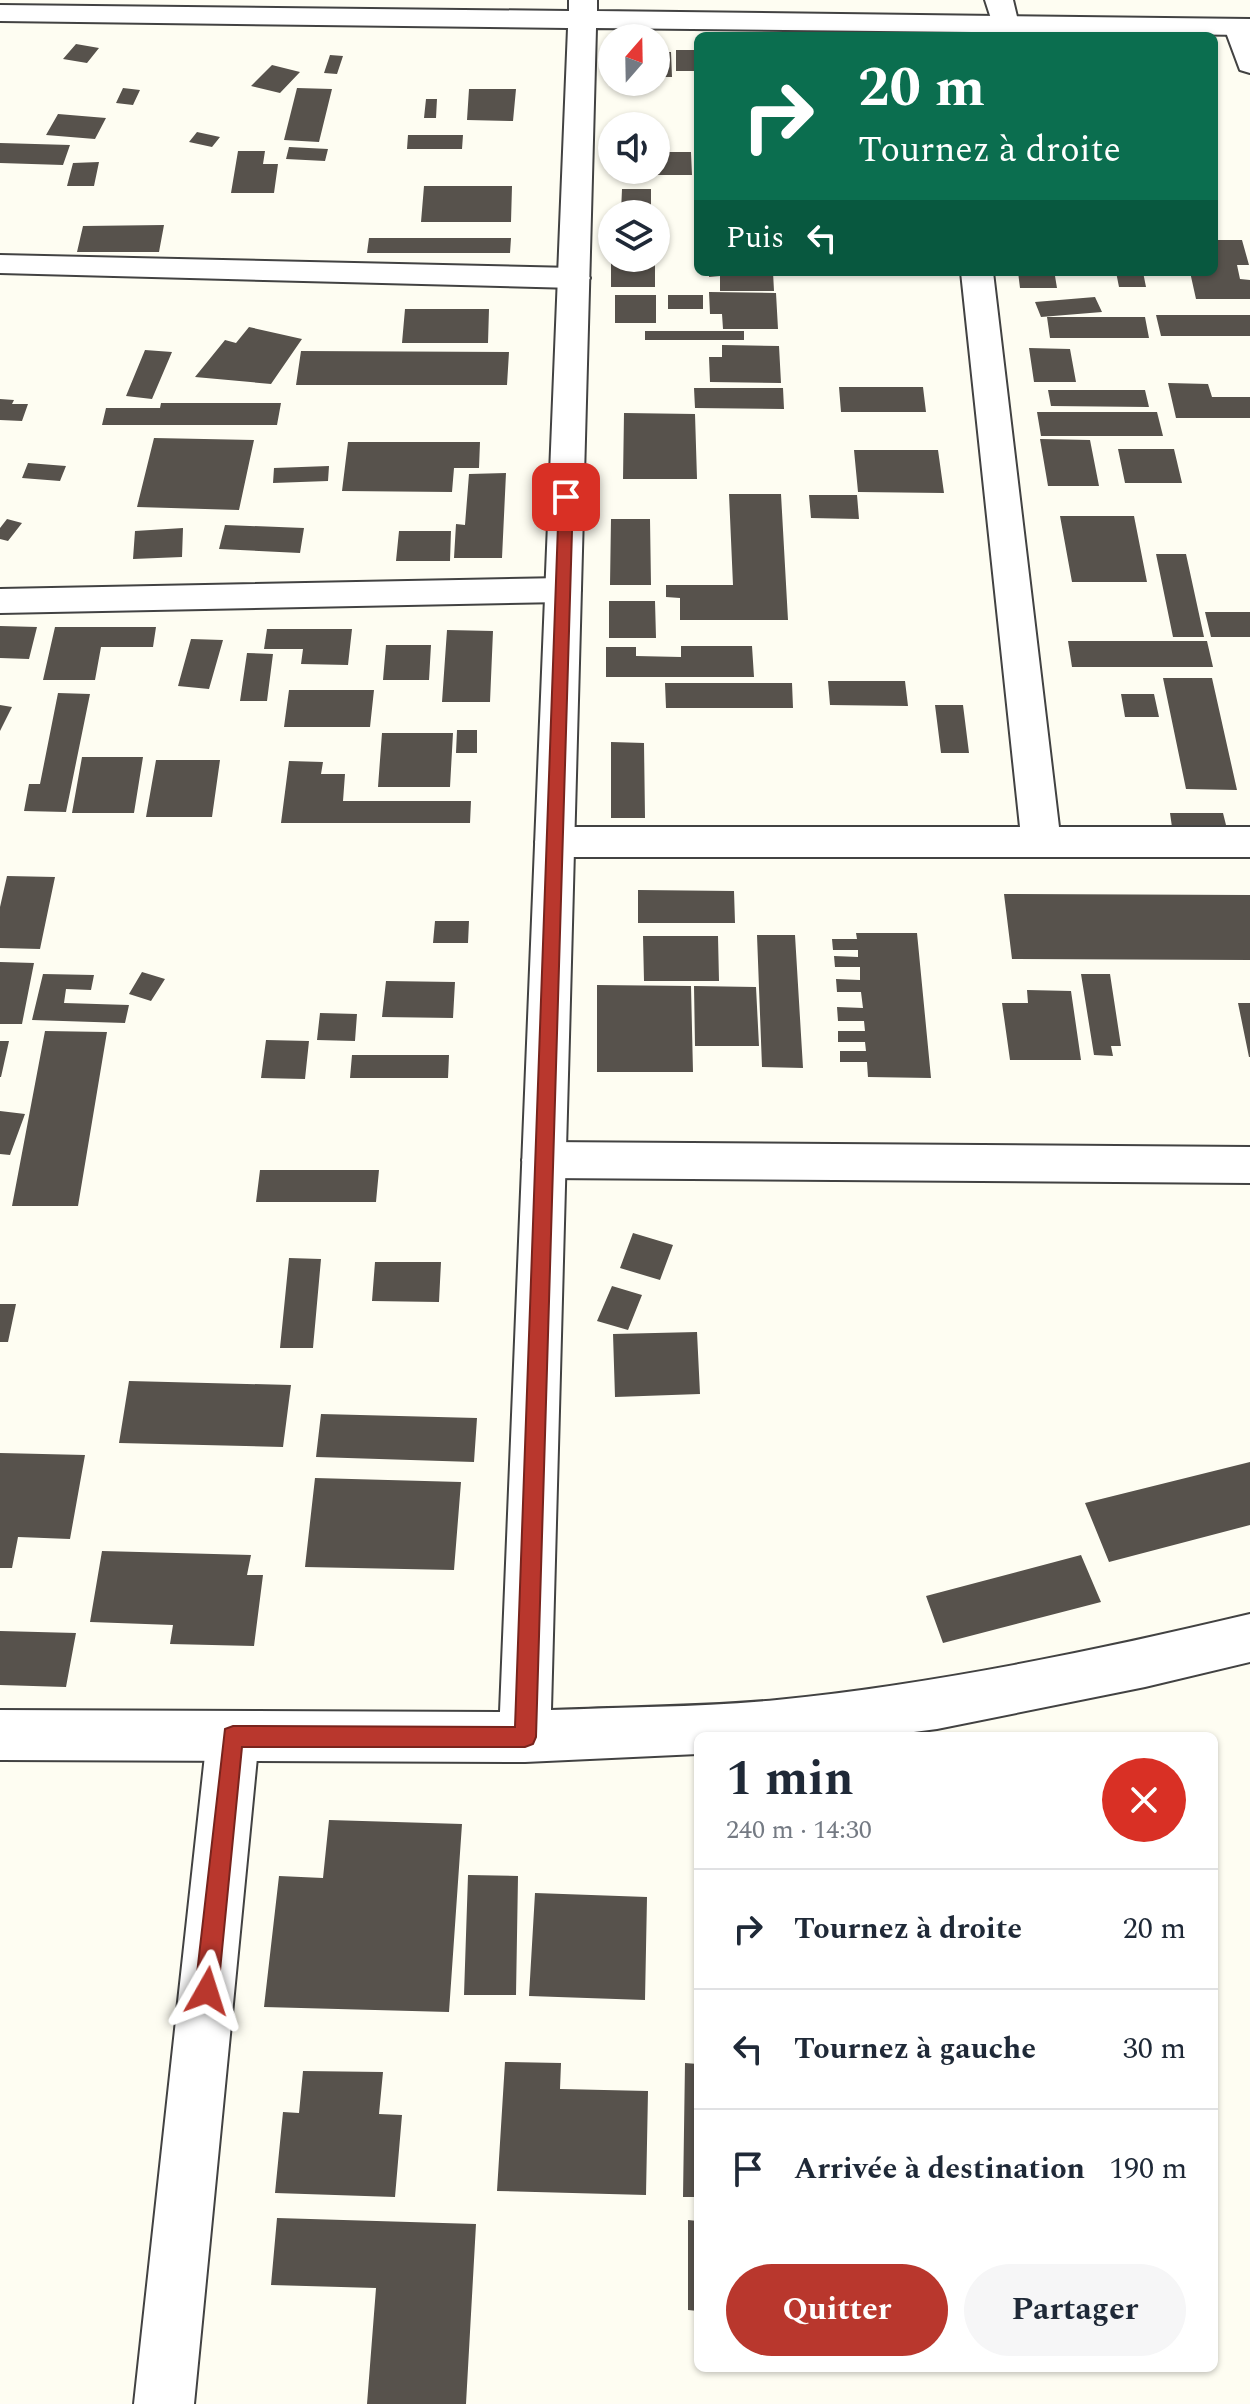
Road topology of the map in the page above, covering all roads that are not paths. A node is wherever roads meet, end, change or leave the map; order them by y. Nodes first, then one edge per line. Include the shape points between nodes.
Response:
1 (50, 7) edge
2 (583, 11) edge
3 (1002, 12) edge
4 (0, 13) edge
5 (1244, 27) edge
6 (950, 30) edge
7 (1250, 64) edge
8 (0, 264) edge
9 (977, 276) edge
10 (574, 278) junction
11 (563, 590) junction
12 (0, 601) edge
13 (555, 842) junction
14 (1041, 842) junction
15 (1250, 842) edge
16 (544, 1160) junction
17 (1250, 1165) edge
18 (1250, 1638) edge
19 (0, 1735) edge
20 (233, 1737) junction
21 (525, 1737) junction
22 (164, 2404) edge

1 - 2 street
1 - 4 street
2 - 6 street
2 - 10 street
3 - 5 street
3 - 6 street
5 - 7 street
8 - 10 street
9 - 14 street
10 - 11 street
11 - 12 street
11 - 13 street
13 - 14 street
13 - 16 street
14 - 15 street
16 - 17 street
16 - 21 street
18 - 21 street via 937,1704 775,1725
19 - 20 street
20 - 21 street
20 - 22 street

